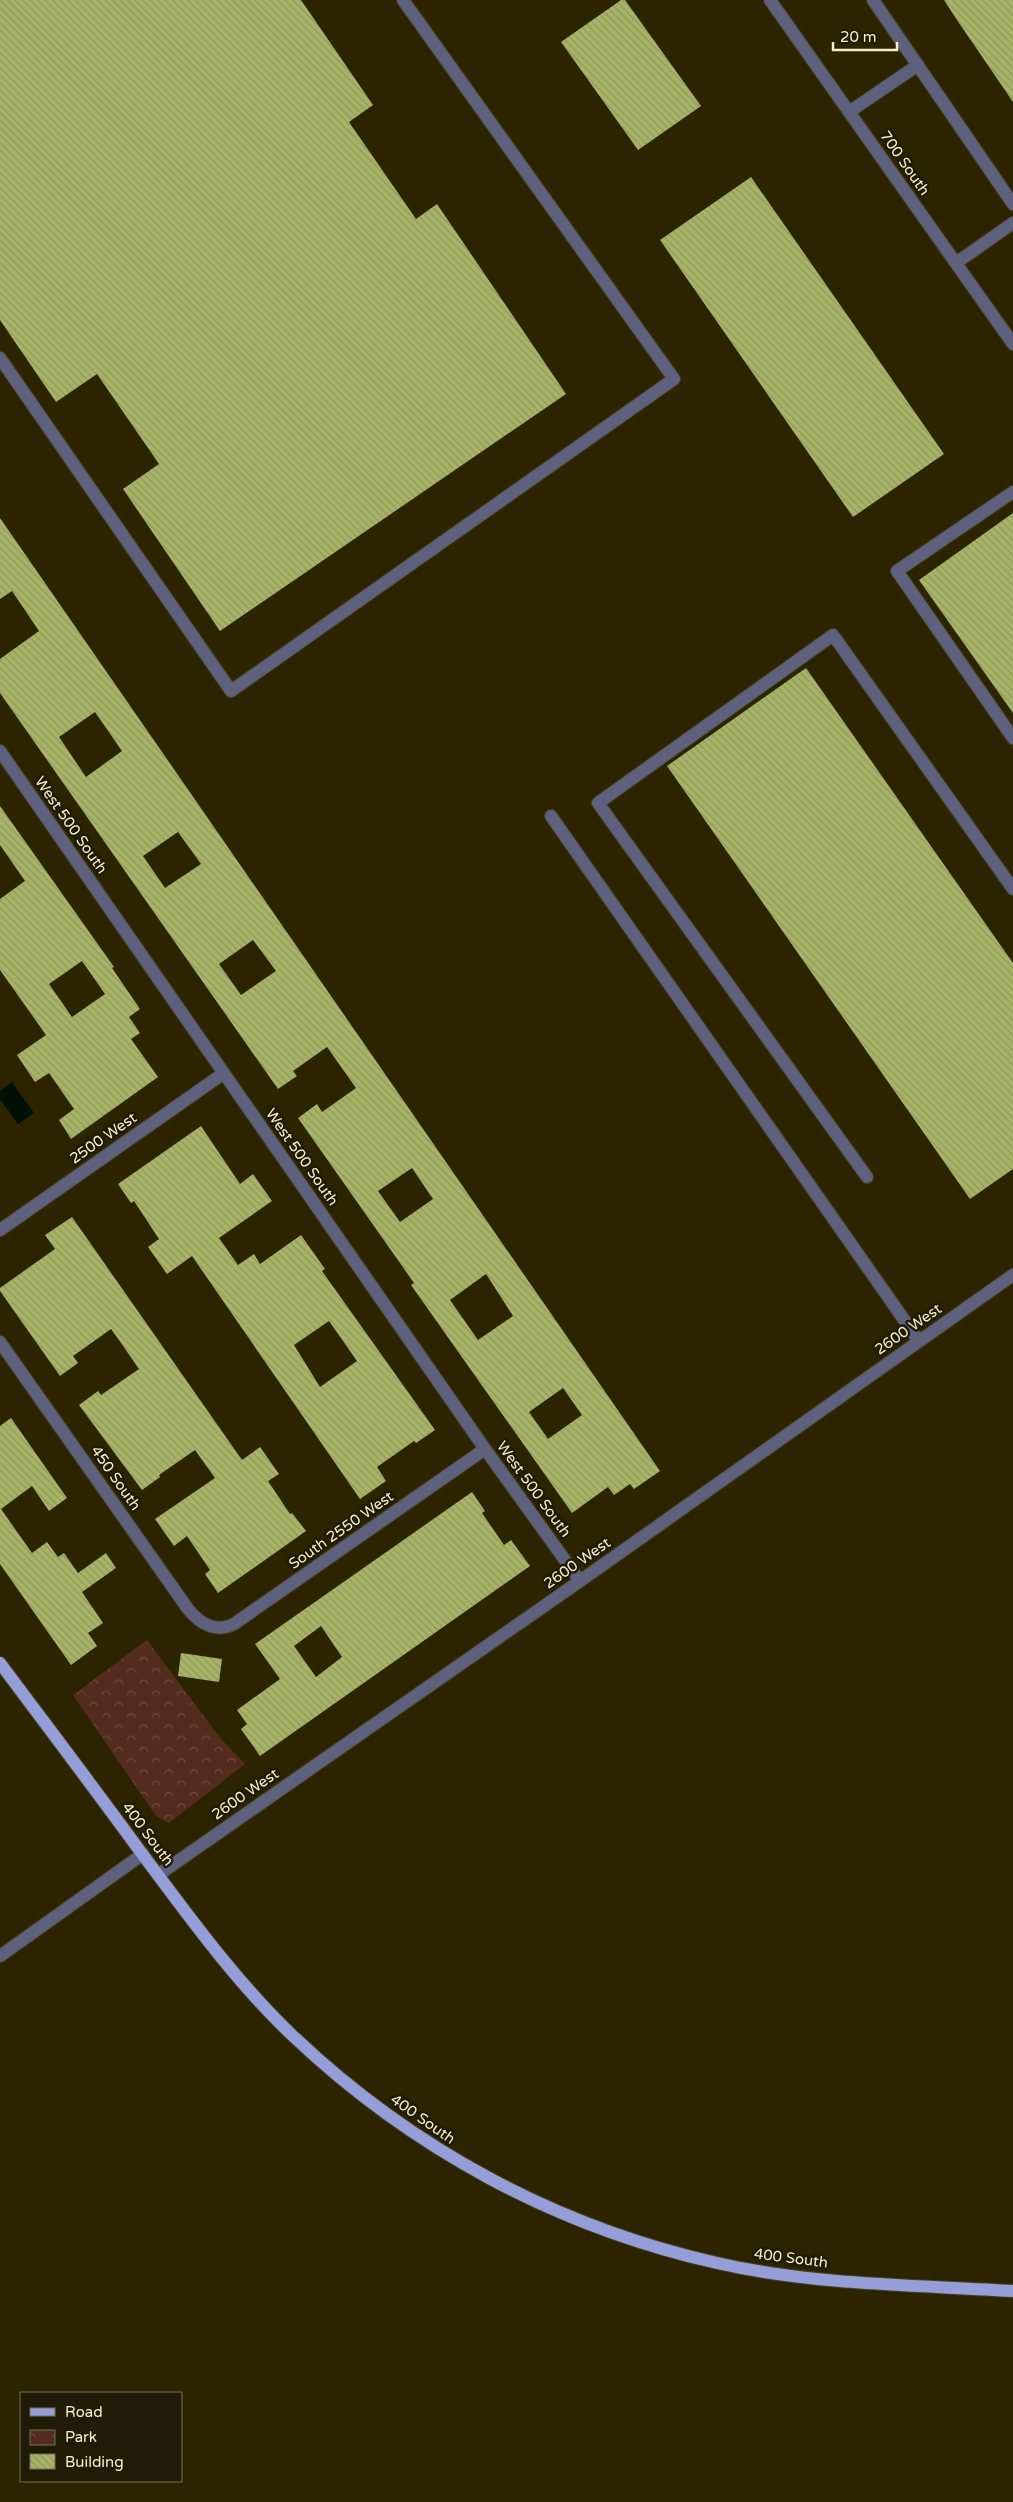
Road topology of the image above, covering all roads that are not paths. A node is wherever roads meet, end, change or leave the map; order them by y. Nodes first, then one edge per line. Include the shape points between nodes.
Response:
1 (403, 0) edge
2 (873, 0) edge
3 (775, 2) edge
4 (918, 65) junction
5 (849, 112) junction
6 (1013, 204) edge
7 (1013, 224) edge
8 (956, 263) junction
9 (1013, 344) edge
10 (0, 358) edge
11 (1013, 492) edge
12 (1013, 738) edge
13 (0, 751) edge
14 (551, 816) dead end
15 (1013, 888) edge
16 (224, 1073) junction
17 (867, 1177) dead end
18 (0, 1230) edge
19 (1013, 1275) edge
20 (918, 1341) junction
21 (0, 1342) edge
22 (485, 1449) junction
23 (580, 1581) junction
24 (211, 1627) joint
25 (0, 1663) edge
26 (143, 1854) junction
27 (158, 1875) junction
28 (0, 1956) edge
29 (1013, 2291) edge

1 - 10 street via 674,378 231,691
2 - 4 street
3 - 5 street, 700 South
4 - 5 street
4 - 6 street
5 - 8 street, 700 South
7 - 8 street
8 - 9 street, 700 South
11 - 12 street via 897,571
13 - 16 street, West 500 South
14 - 20 street
15 - 17 street via 833,635 598,803
16 - 18 street, 2500 West
16 - 22 street, West 500 South
19 - 20 street, 2600 West
20 - 23 street, 2600 West
21 - 24 street, 450 South via 188,1609
22 - 23 street, West 500 South
22 - 24 street, South 2550 West via 234,1624
23 - 27 street, 2600 West
25 - 26 main road, 400 South
26 - 27 main road, 400 South
26 - 28 street
27 - 29 main road, 400 South via 242,1982 338,2077 412,2133 516,2194 582,2223 662,2250 720,2264 792,2276

